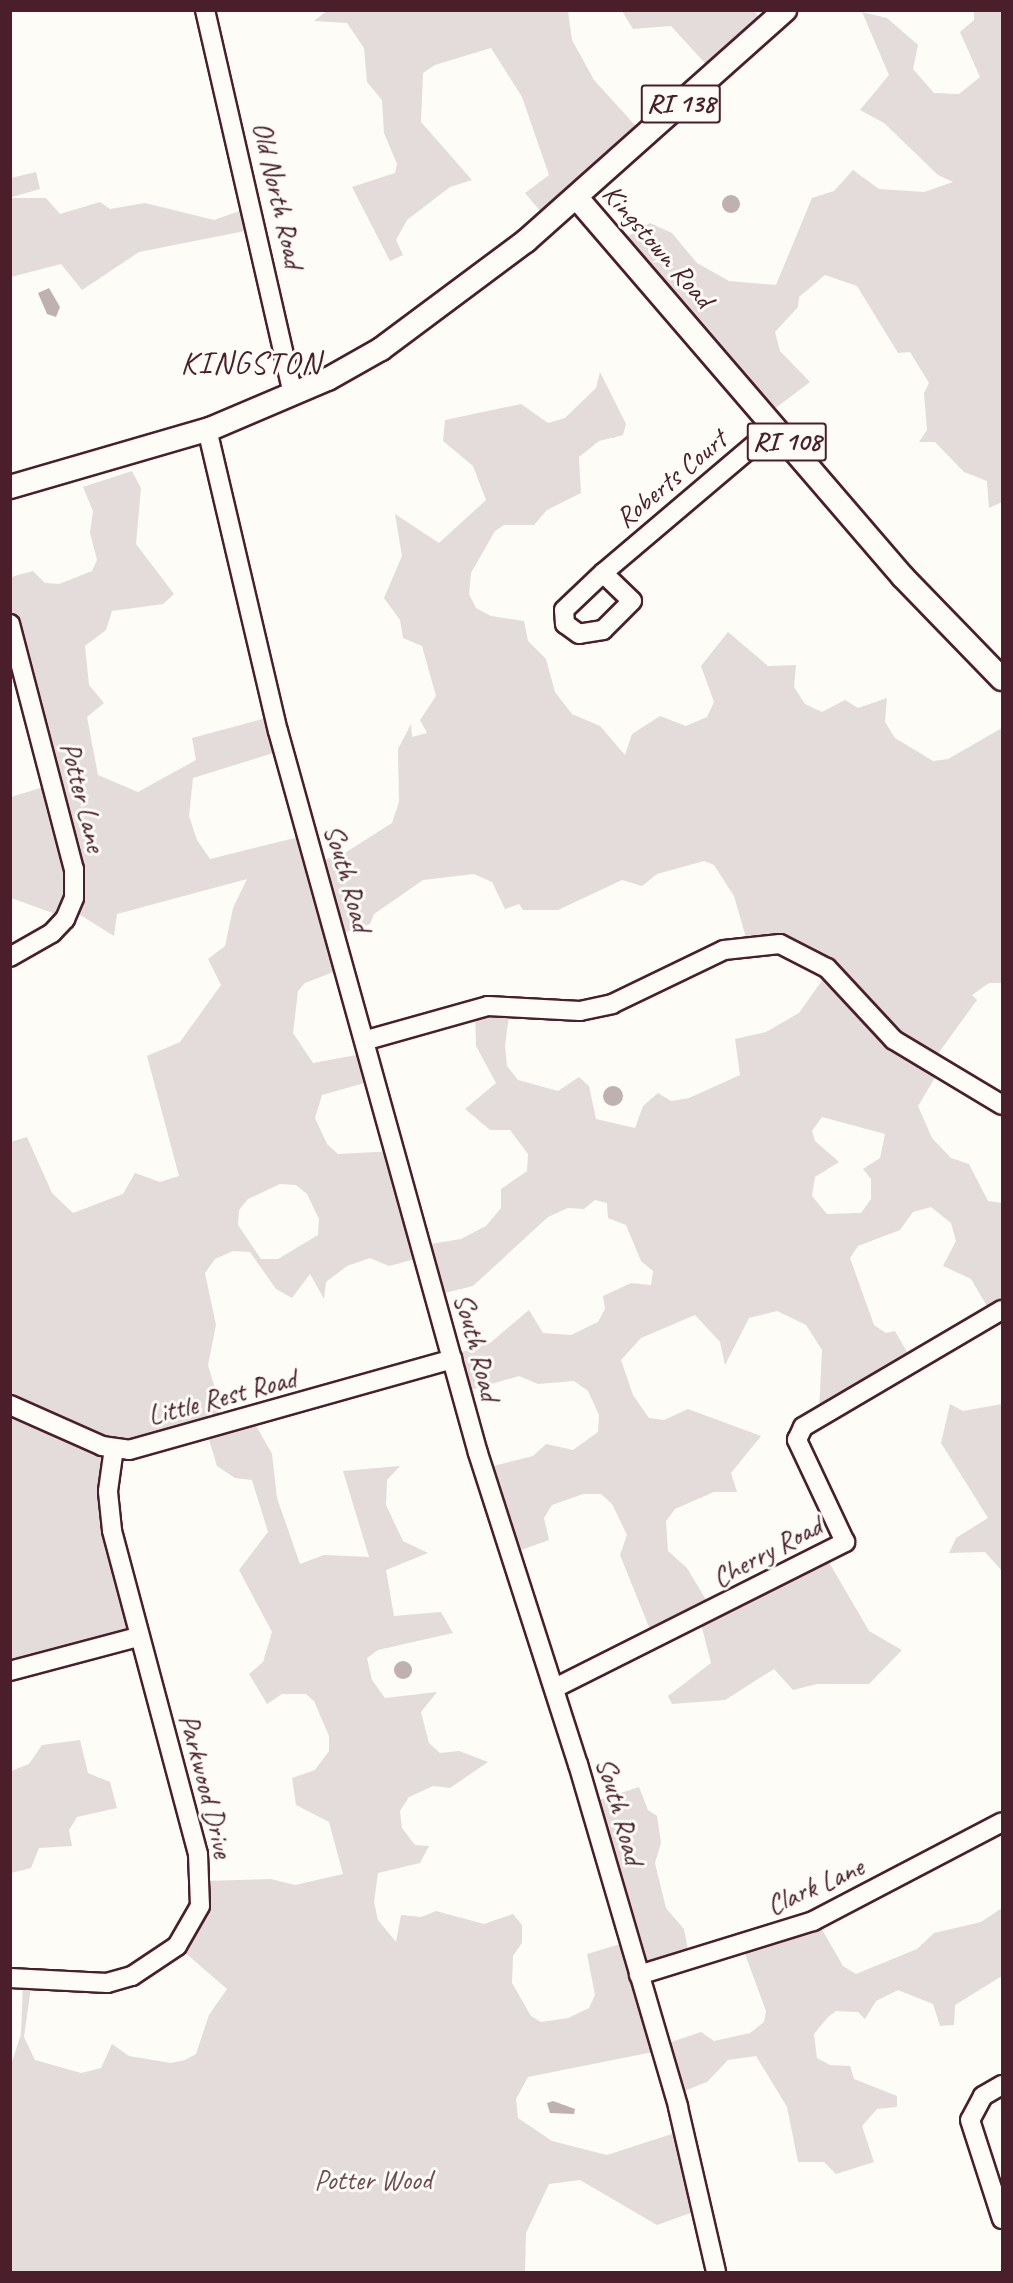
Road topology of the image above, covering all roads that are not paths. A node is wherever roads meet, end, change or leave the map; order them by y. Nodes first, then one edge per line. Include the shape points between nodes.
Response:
1 (205, 10) edge
2 (785, 10) edge
3 (577, 198) junction
4 (293, 394) junction
5 (775, 427) junction
6 (207, 429) junction
7 (10, 487) edge
8 (603, 573) dead end
9 (10, 624) edge
10 (1002, 679) edge
11 (10, 957) edge
12 (367, 1040) junction
13 (1002, 1105) edge
14 (1002, 1310) edge
15 (452, 1359) junction
16 (10, 1405) edge
17 (114, 1448) junction
18 (138, 1637) junction
19 (10, 1671) edge
20 (555, 1688) junction
21 (1000, 1830) edge
22 (639, 1976) junction
23 (10, 1978) edge
24 (1002, 2085) edge
25 (1002, 2219) edge
26 (717, 2272) edge

1 - 4 street, Old North Road
2 - 3 main road, RI 138
3 - 4 main road, Kingstown Road / RI 138 via 422,323
3 - 5 main road, Kingstown Road / RI 108
4 - 6 main road, Kingstown Road / RI 138
5 - 8 street, Roberts Court
5 - 10 main road, Kingstown Road / RI 108 via 955,635
6 - 7 main road, Kingstown Road / RI 138
6 - 12 street, South Road via 278,731
9 - 11 street, Potter Lane via 74,869 74,898 65,918 52,933
12 - 13 street via 488,1006 580,1011 612,1004 724,950 780,944 827,968 894,1040
12 - 15 street, South Road
14 - 20 street, Cherry Road via 802,1427 798,1440 845,1542
15 - 17 street, Little Rest Road via 173,1442
15 - 20 street, South Road
16 - 17 street, Little Rest Road
17 - 18 street, Parkwood Drive via 108,1491 112,1530
18 - 19 street
18 - 23 street, Parkwood Drive via 198,1854 200,1906 177,1946 132,1976 107,1983
20 - 22 street, South Road
21 - 22 street, Clark Lane via 813,1921
22 - 26 street, South Road via 678,2107
24 - 25 street via 974,2107 970,2120

